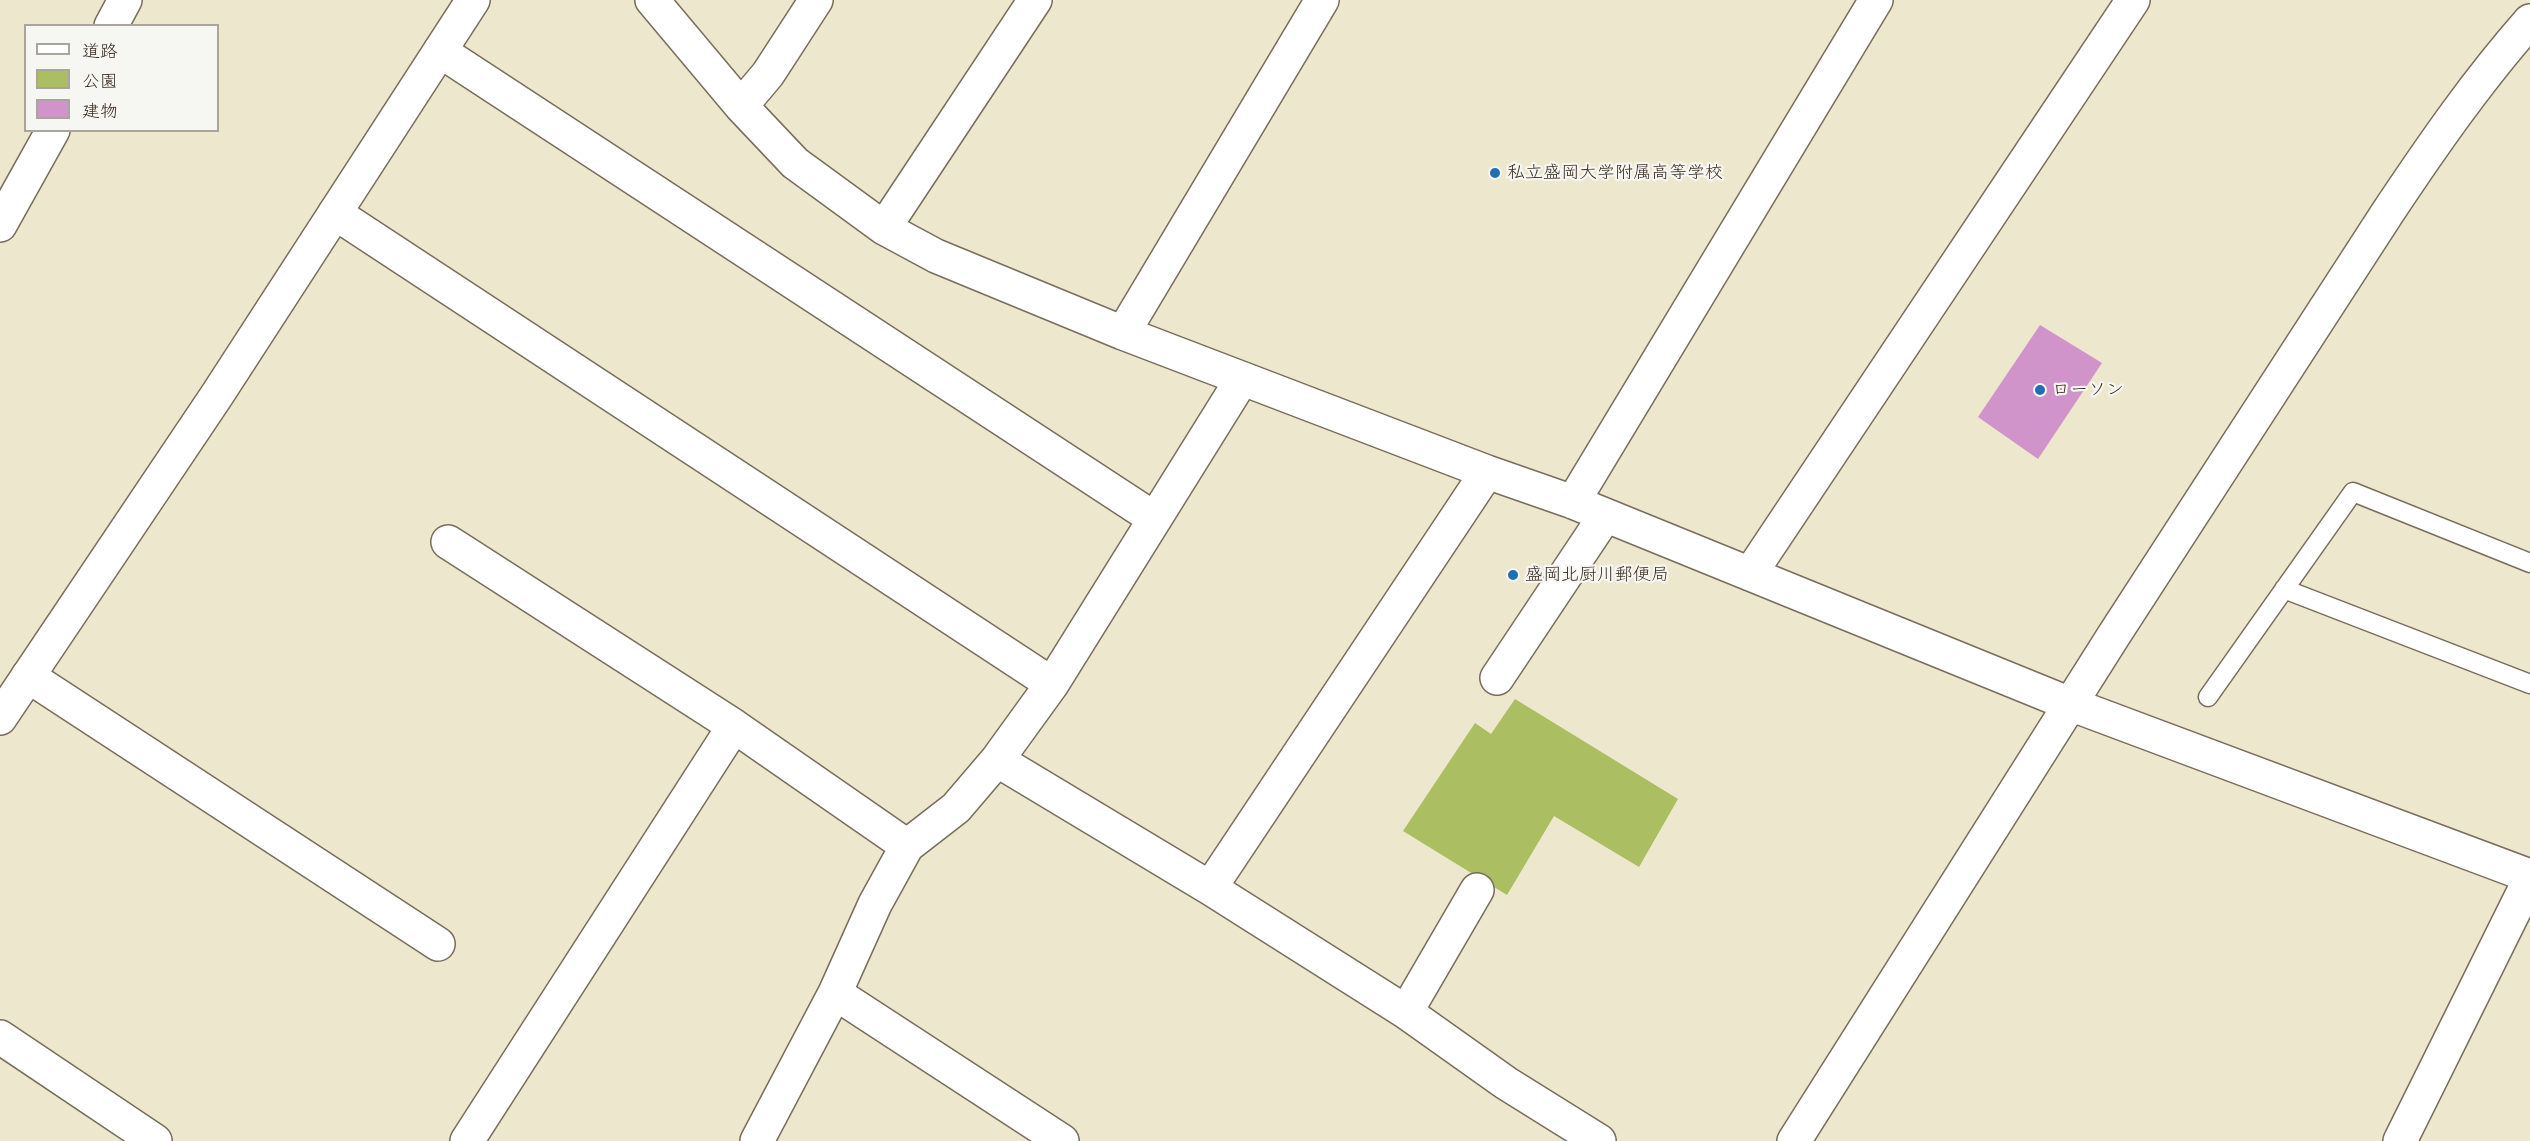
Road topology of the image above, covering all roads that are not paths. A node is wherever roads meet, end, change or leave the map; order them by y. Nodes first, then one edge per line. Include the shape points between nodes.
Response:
1 (125, 0) edge
2 (472, 0) edge
3 (652, 0) edge
4 (816, 0) edge
5 (1035, 0) edge
6 (1322, 0) edge
7 (1876, 0) edge
8 (2133, 0) edge
9 (2530, 21) edge
10 (112, 24) edge
11 (440, 51) junction
12 (741, 106) junction
13 (51, 132) edge
14 (335, 213) junction
15 (0, 225) edge
16 (884, 228) junction
17 (1123, 333) junction
18 (1242, 379) junction
19 (1486, 472) junction
20 (1573, 502) junction
21 (1605, 516) junction
22 (1155, 519) junction
23 (448, 542) dead end
24 (2530, 563) edge
25 (1750, 574) junction
26 (2284, 589) junction
27 (27, 676) junction
28 (1497, 678) dead end
29 (1052, 684) junction
30 (2530, 684) edge
31 (2208, 697) dead end
32 (2070, 704) junction
33 (0, 718) edge
34 (734, 726) junction
35 (997, 759) junction
36 (907, 846) junction
37 (2530, 878) edge
38 (1210, 888) junction
39 (1477, 890) dead end
40 (438, 944) dead end
41 (835, 993) junction
42 (1406, 1012) junction
43 (0, 1037) edge
44 (155, 1141) edge
45 (467, 1141) edge
46 (757, 1141) edge
47 (1062, 1141) edge
48 (1599, 1141) edge
49 (1794, 1141) edge
50 (2400, 1141) edge

1 - 10 street
2 - 11 street
3 - 12 street
4 - 12 street via 768,74
5 - 16 street
6 - 17 street
7 - 20 street
8 - 25 street
9 - 32 street via 2433,144
11 - 14 street
11 - 22 street
12 - 16 street via 795,163
13 - 15 street
14 - 27 street
14 - 29 street
16 - 17 street via 936,256
17 - 18 street
18 - 19 street
18 - 22 street
19 - 20 street
19 - 38 street
20 - 21 street
21 - 25 street
21 - 28 street
22 - 29 street
23 - 34 street
24 - 26 lane via 2353,492
25 - 32 street
26 - 30 lane
26 - 31 lane
27 - 33 street
27 - 40 street
29 - 35 street
32 - 37 street
32 - 49 street
34 - 36 street
34 - 45 street
35 - 36 street via 956,808
35 - 38 street
36 - 41 street via 875,904
37 - 50 street
38 - 42 street
39 - 42 street
41 - 46 street
41 - 47 street
42 - 48 street via 1506,1083
43 - 44 street

